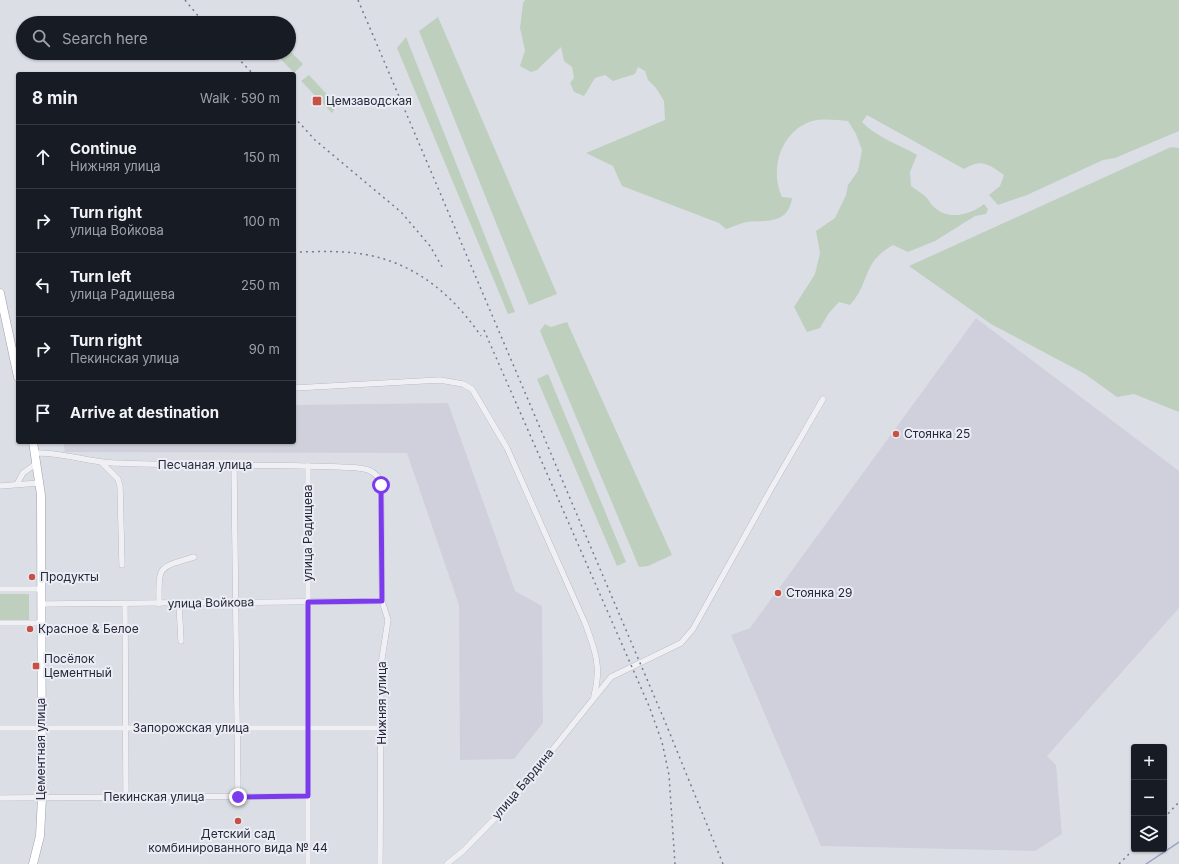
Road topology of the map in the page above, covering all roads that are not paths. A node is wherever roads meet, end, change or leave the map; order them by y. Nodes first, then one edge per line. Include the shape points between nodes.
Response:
1 (0, 294) edge
2 (16, 367) edge
3 (296, 388) edge
4 (823, 399) dead end
5 (33, 444) edge
6 (35, 454) junction
7 (37, 463) junction
8 (102, 463) junction
9 (234, 466) junction
10 (308, 466) junction
11 (375, 473) joint
12 (39, 483) junction
13 (16, 484) junction
14 (0, 486) edge
15 (194, 557) dead end
16 (122, 565) dead end
17 (41, 589) junction
18 (0, 590) edge
19 (382, 601) junction
20 (236, 602) junction
21 (308, 602) junction
22 (179, 603) junction
23 (41, 604) junction
24 (125, 604) junction
25 (159, 604) junction
26 (0, 623) edge
27 (41, 623) junction
28 (180, 641) dead end
29 (594, 698) junction
30 (0, 728) edge
31 (41, 728) junction
32 (125, 728) junction
33 (237, 728) junction
34 (308, 728) junction
35 (382, 728) junction
36 (308, 796) junction
37 (238, 797) junction
38 (0, 798) edge
39 (42, 798) junction
40 (126, 798) junction
41 (34, 864) edge
42 (308, 864) edge
43 (380, 864) edge
44 (448, 864) edge

1 - 2 main road
3 - 29 street via 440,380 463,384 472,389 507,448 585,623 598,664 598,682
4 - 29 street, улица Бардина via 693,629 681,643 610,678
5 - 6 main road, Цементная улица
6 - 7 main road, Цементная улица
6 - 8 street, Песчаная улица via 58,454
7 - 12 main road, Цементная улица
7 - 13 street via 23,473
8 - 9 street, Песчаная улица
8 - 16 street via 118,479 120,486
9 - 10 street, Песчаная улица
9 - 20 street
10 - 11 street, Песчаная улица via 361,468
10 - 21 street, улица Радищева
11 - 19 street, Нижняя улица via 380,478 381,485
12 - 13 street
12 - 17 main road, Цементная улица
13 - 14 street
15 - 25 street via 166,565 162,569 159,574
17 - 18 street
17 - 23 main road, Цементная улица
19 - 21 street, улица Войкова
19 - 35 street, Нижняя улица via 388,620 381,665
20 - 21 street, улица Войкова
20 - 22 street, улица Войкова
20 - 33 street
21 - 34 street, улица Радищева
22 - 25 street, улица Войкова
22 - 28 street
23 - 24 street, улица Войкова
23 - 27 main road, Цементная улица
24 - 25 street, улица Войкова
24 - 32 street
26 - 27 street
27 - 31 main road, Цементная улица
29 - 44 street, улица Бардина via 508,805
30 - 31 street, Запорожская улица
31 - 32 street, Запорожская улица
31 - 39 main road, Цементная улица
32 - 33 street, Запорожская улица
32 - 40 street
33 - 34 street, Запорожская улица
33 - 37 street
34 - 35 street, Запорожская улица
34 - 36 street, улица Радищева
35 - 43 street, Нижняя улица
36 - 37 street, Пекинская улица
36 - 42 street, улица Радищева
37 - 40 street, Пекинская улица
38 - 39 street, Пекинская улица
39 - 40 street, Пекинская улица
39 - 41 main road, Цементная улица via 40,836

